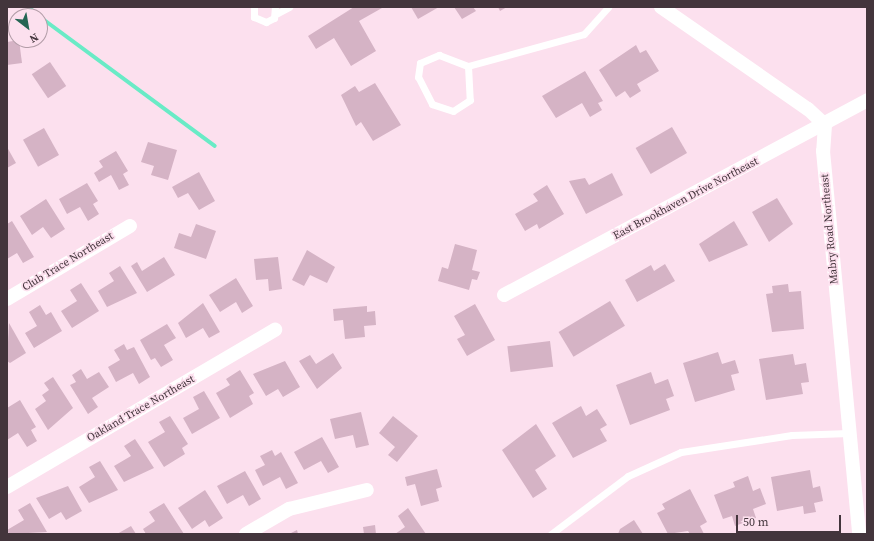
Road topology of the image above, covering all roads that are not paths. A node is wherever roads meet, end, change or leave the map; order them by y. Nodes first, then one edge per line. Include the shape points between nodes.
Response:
1 (254, 7) edge
2 (289, 7) edge
3 (608, 7) edge
4 (661, 7) edge
5 (275, 10) edge
6 (468, 66) junction
7 (867, 100) edge
8 (819, 128) junction
9 (130, 226) dead end
10 (504, 295) dead end
11 (7, 299) edge
12 (275, 330) dead end
13 (849, 433) junction
14 (7, 487) edge
15 (367, 490) dead end
16 (246, 534) edge
17 (551, 534) edge
18 (859, 534) edge

1 - 5 lane via 254,17 261,22 270,21
2 - 5 lane
3 - 6 lane via 584,34
4 - 8 street via 773,84
6 - 6 lane via 470,100 453,111 432,104 418,77 420,63 439,55
7 - 8 street, East Brookhaven Drive Northeast
8 - 10 street, East Brookhaven Drive Northeast
8 - 13 street, Mabry Road Northeast
9 - 11 street, Club Trace Northeast
12 - 14 street, Oakland Trace Northeast
13 - 17 lane via 792,435 680,452 628,476
13 - 18 street, Mabry Road Northeast
15 - 16 street via 289,509

